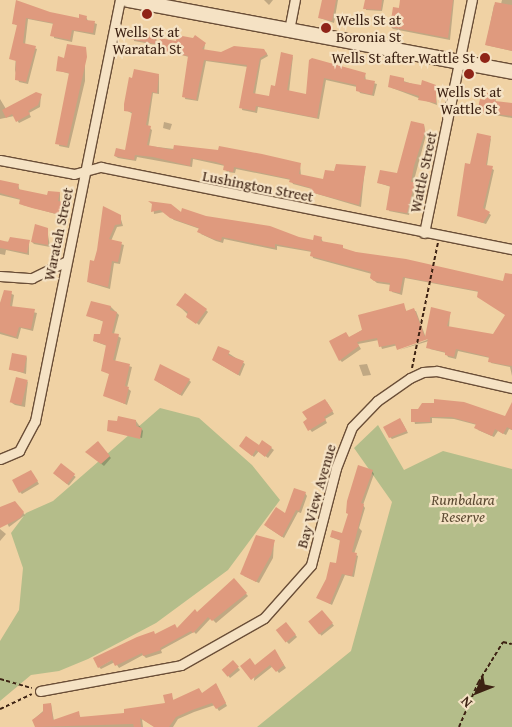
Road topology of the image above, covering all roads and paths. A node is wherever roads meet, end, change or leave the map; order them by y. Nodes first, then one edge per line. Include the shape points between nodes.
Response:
1 (120, 0) edge
2 (128, 0) edge
3 (295, 0) edge
4 (472, 0) edge
5 (289, 30) junction
6 (460, 62) junction
7 (512, 72) edge
8 (0, 160) edge
9 (85, 170) junction
10 (424, 233) junction
11 (440, 236) junction
12 (512, 249) edge
13 (65, 262) junction
14 (0, 276) edge
15 (410, 378) junction
16 (512, 388) edge
17 (0, 459) edge
18 (512, 644) edge
19 (0, 679) edge
20 (40, 690) junction
21 (0, 709) edge
22 (458, 727) edge

1 - 9 street, Waratah Street
2 - 5 street
3 - 5 street
4 - 6 street, Wattle Street
5 - 6 street
6 - 7 street
6 - 10 street, Wattle Street
8 - 9 street, Lushington Street via 74,174
9 - 10 street, Lushington Street via 101,168
9 - 13 street, Waratah Street
10 - 11 street, Lushington Street
11 - 12 street, Lushington Street
11 - 15 path
13 - 14 street via 32,278
13 - 17 street, Waratah Street via 35,421 19,451
15 - 16 street, Bay View Avenue via 423,372 437,371
15 - 20 street, Bay View Avenue via 377,401 352,427 336,468 311,565 264,618 182,665
18 - 22 path via 503,642 478,683
19 - 20 path
20 - 21 path

